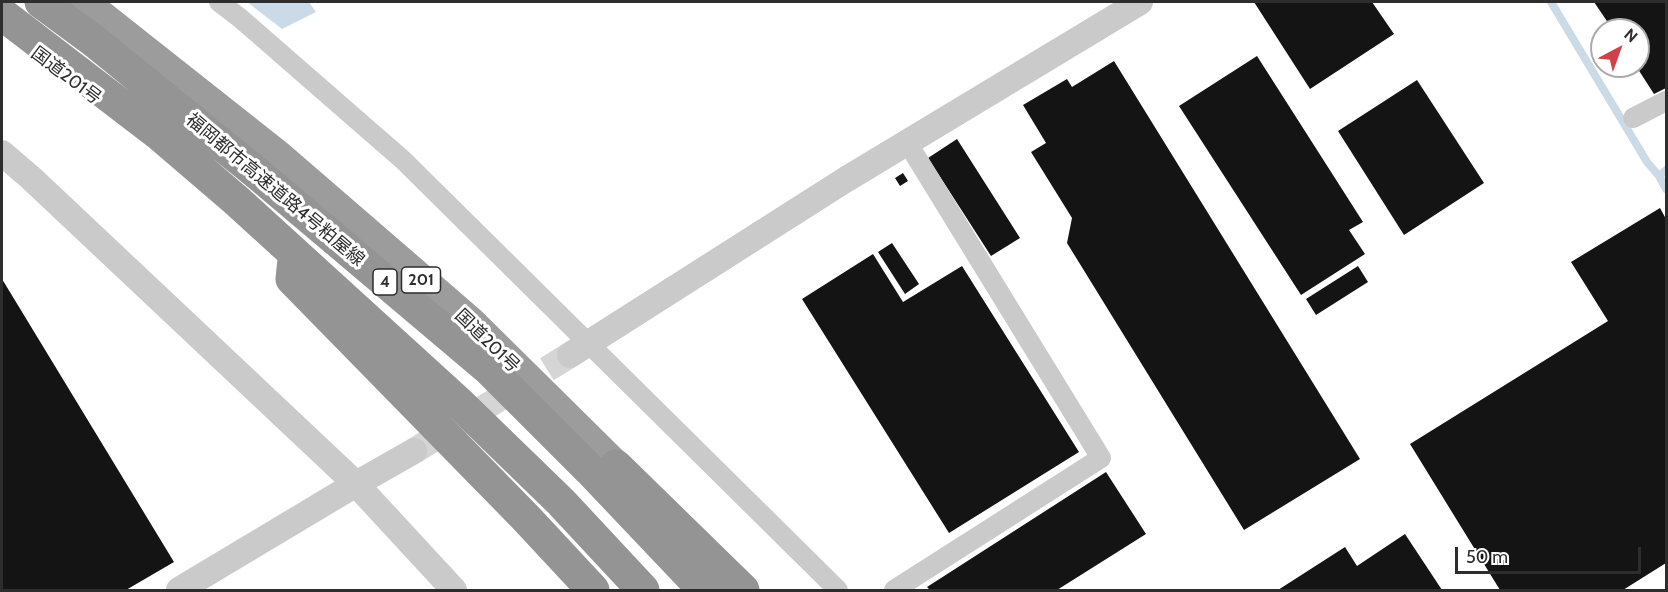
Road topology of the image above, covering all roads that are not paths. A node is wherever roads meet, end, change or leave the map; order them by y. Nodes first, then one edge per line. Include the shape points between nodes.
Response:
1 (41, 2) edge
2 (82, 2) edge
3 (219, 2) edge
4 (1140, 2) edge
5 (2, 14) edge
6 (2, 27) edge
7 (1666, 101) edge
8 (1633, 118) dead end
9 (907, 142) junction
10 (2, 153) edge
11 (294, 260) junction
12 (579, 349) junction
13 (414, 451) tunnel mouth
14 (616, 466) junction
15 (356, 484) junction
16 (179, 591) edge
17 (454, 591) edge
18 (593, 591) edge
19 (631, 591) edge
20 (643, 591) edge
21 (704, 591) edge
22 (730, 591) edge
23 (743, 591) edge
24 (838, 591) edge
25 (894, 591) edge

1 - 21 highway, 福岡都市高速道路4号粕屋線 / 4, bridge via 258,174 490,370
2 - 14 highway, 国道201号 / 201 via 278,157 453,308
3 - 12 street via 403,160
4 - 9 street
5 - 20 highway, 福岡都市高速道路4号粕屋線, bridge via 160,135 246,209 461,405 561,502
6 - 11 highway, 国道201号 via 90,93
7 - 8 street
9 - 12 street
9 - 25 street via 1101,458
10 - 15 street
11 - 18 highway via 292,279
11 - 19 highway, 国道201号 via 546,500
12 - 24 street
13 - 15 street
14 - 22 highway, 国道201号 / 201
14 - 23 highway
15 - 16 street
15 - 17 street

